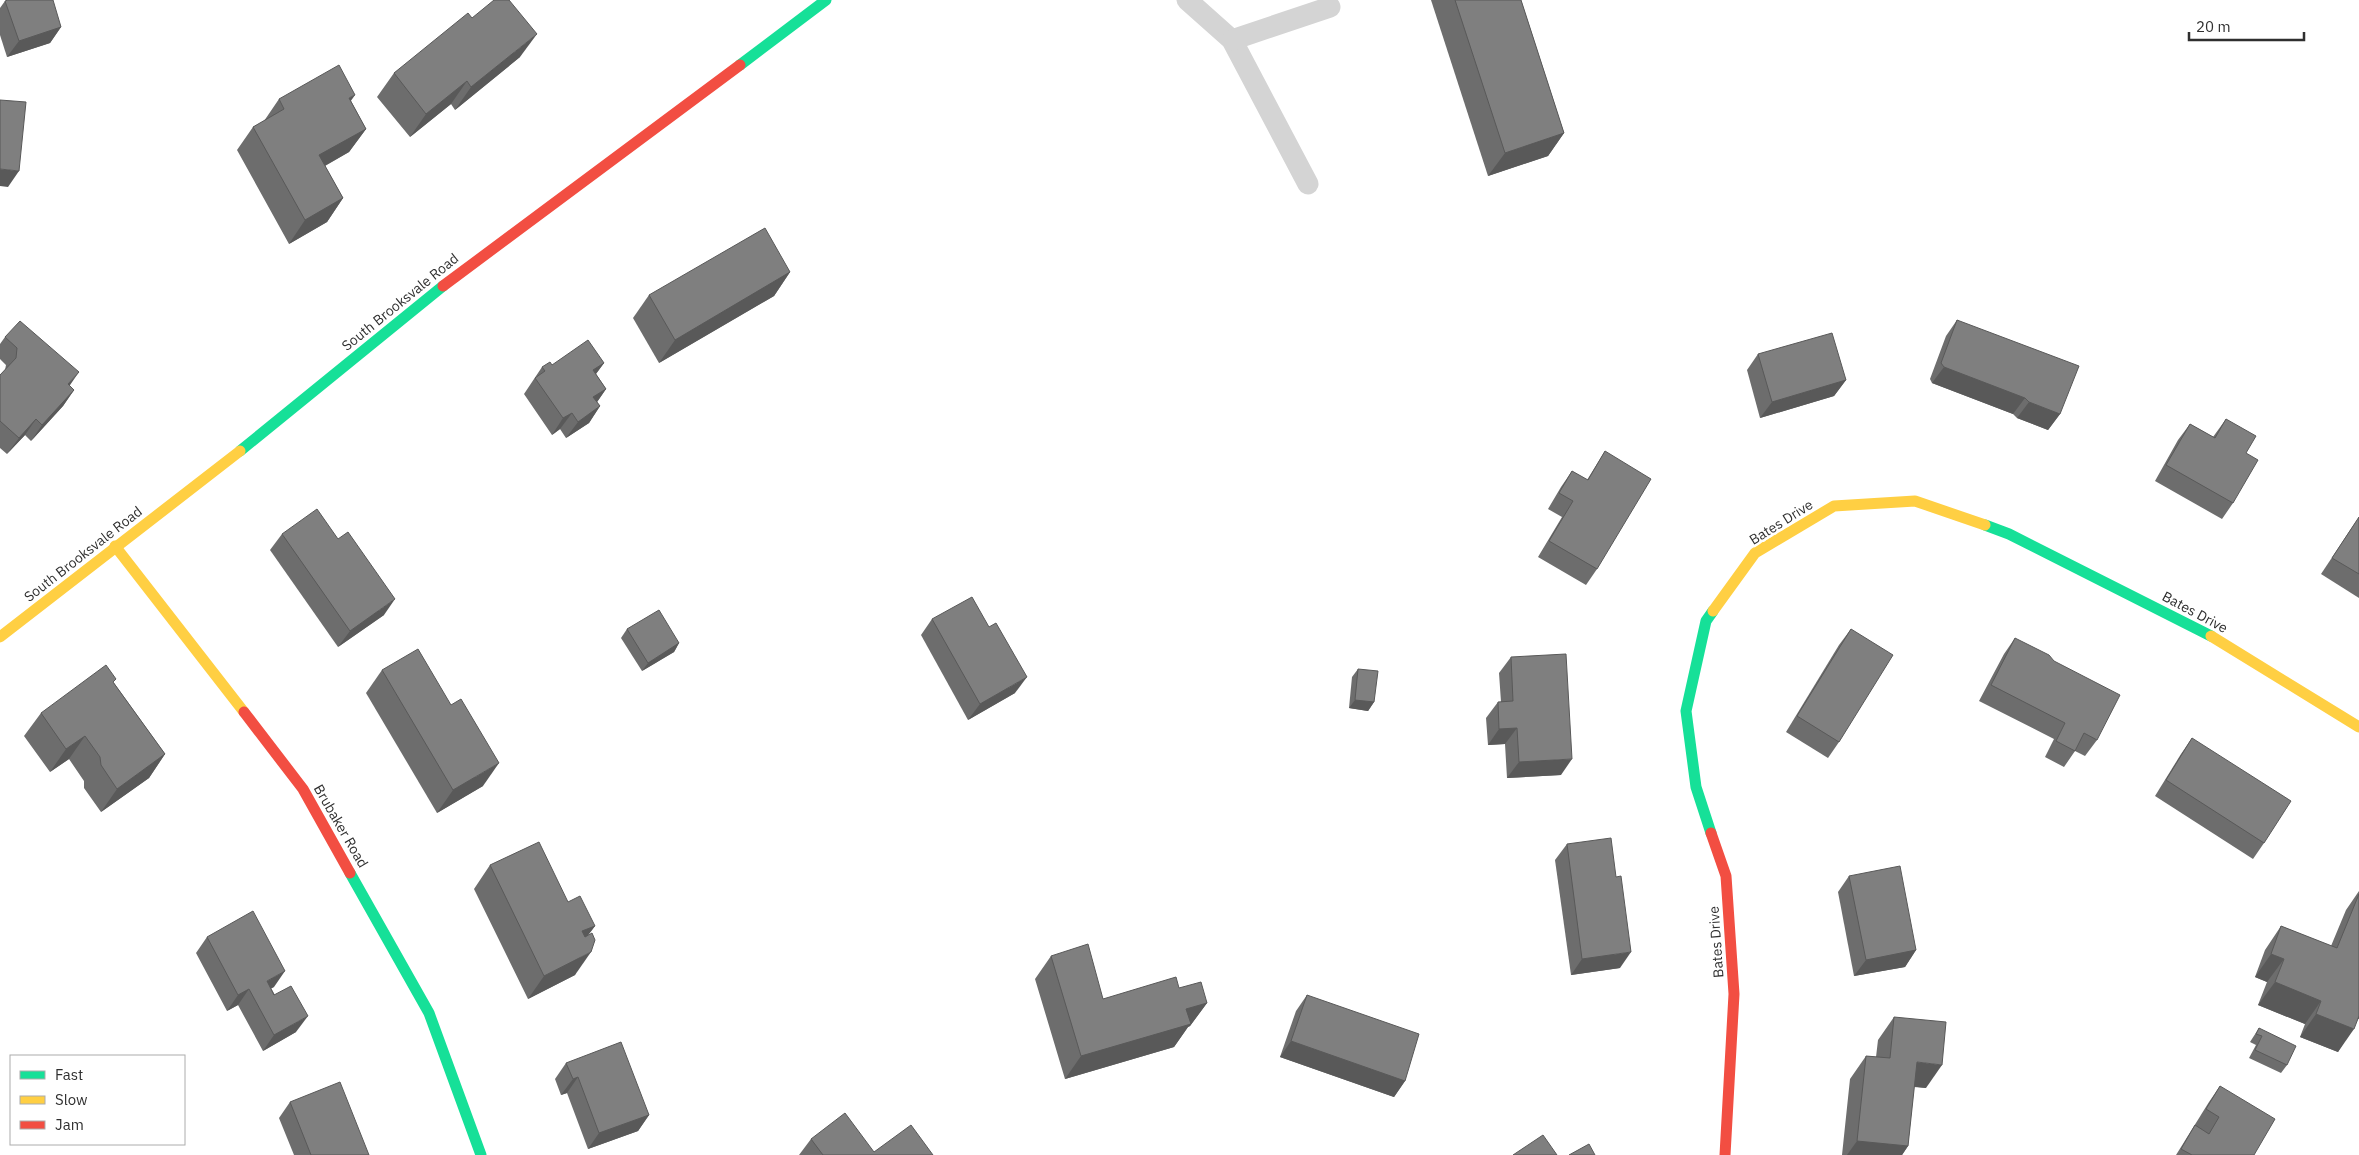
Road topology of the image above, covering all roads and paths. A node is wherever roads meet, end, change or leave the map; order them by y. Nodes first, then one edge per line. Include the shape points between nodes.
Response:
1 (826, 0) edge
2 (1187, 0) edge
3 (1330, 7) dead end
4 (1232, 40) junction
5 (1308, 184) dead end
6 (115, 546) junction
7 (0, 637) edge
8 (2359, 727) edge
9 (481, 1155) edge
10 (1724, 1155) edge

1 - 6 street, South Brooksvale Road via 459,273 233,457
2 - 4 lane
3 - 4 lane
4 - 5 lane
6 - 7 street, South Brooksvale Road
6 - 9 street, Brubaker Road via 303,788 429,1013
8 - 10 street, Bates Drive via 2202,632 2009,534 1915,501 1834,506 1755,553 1706,621 1686,711 1696,787 1726,876 1734,994

